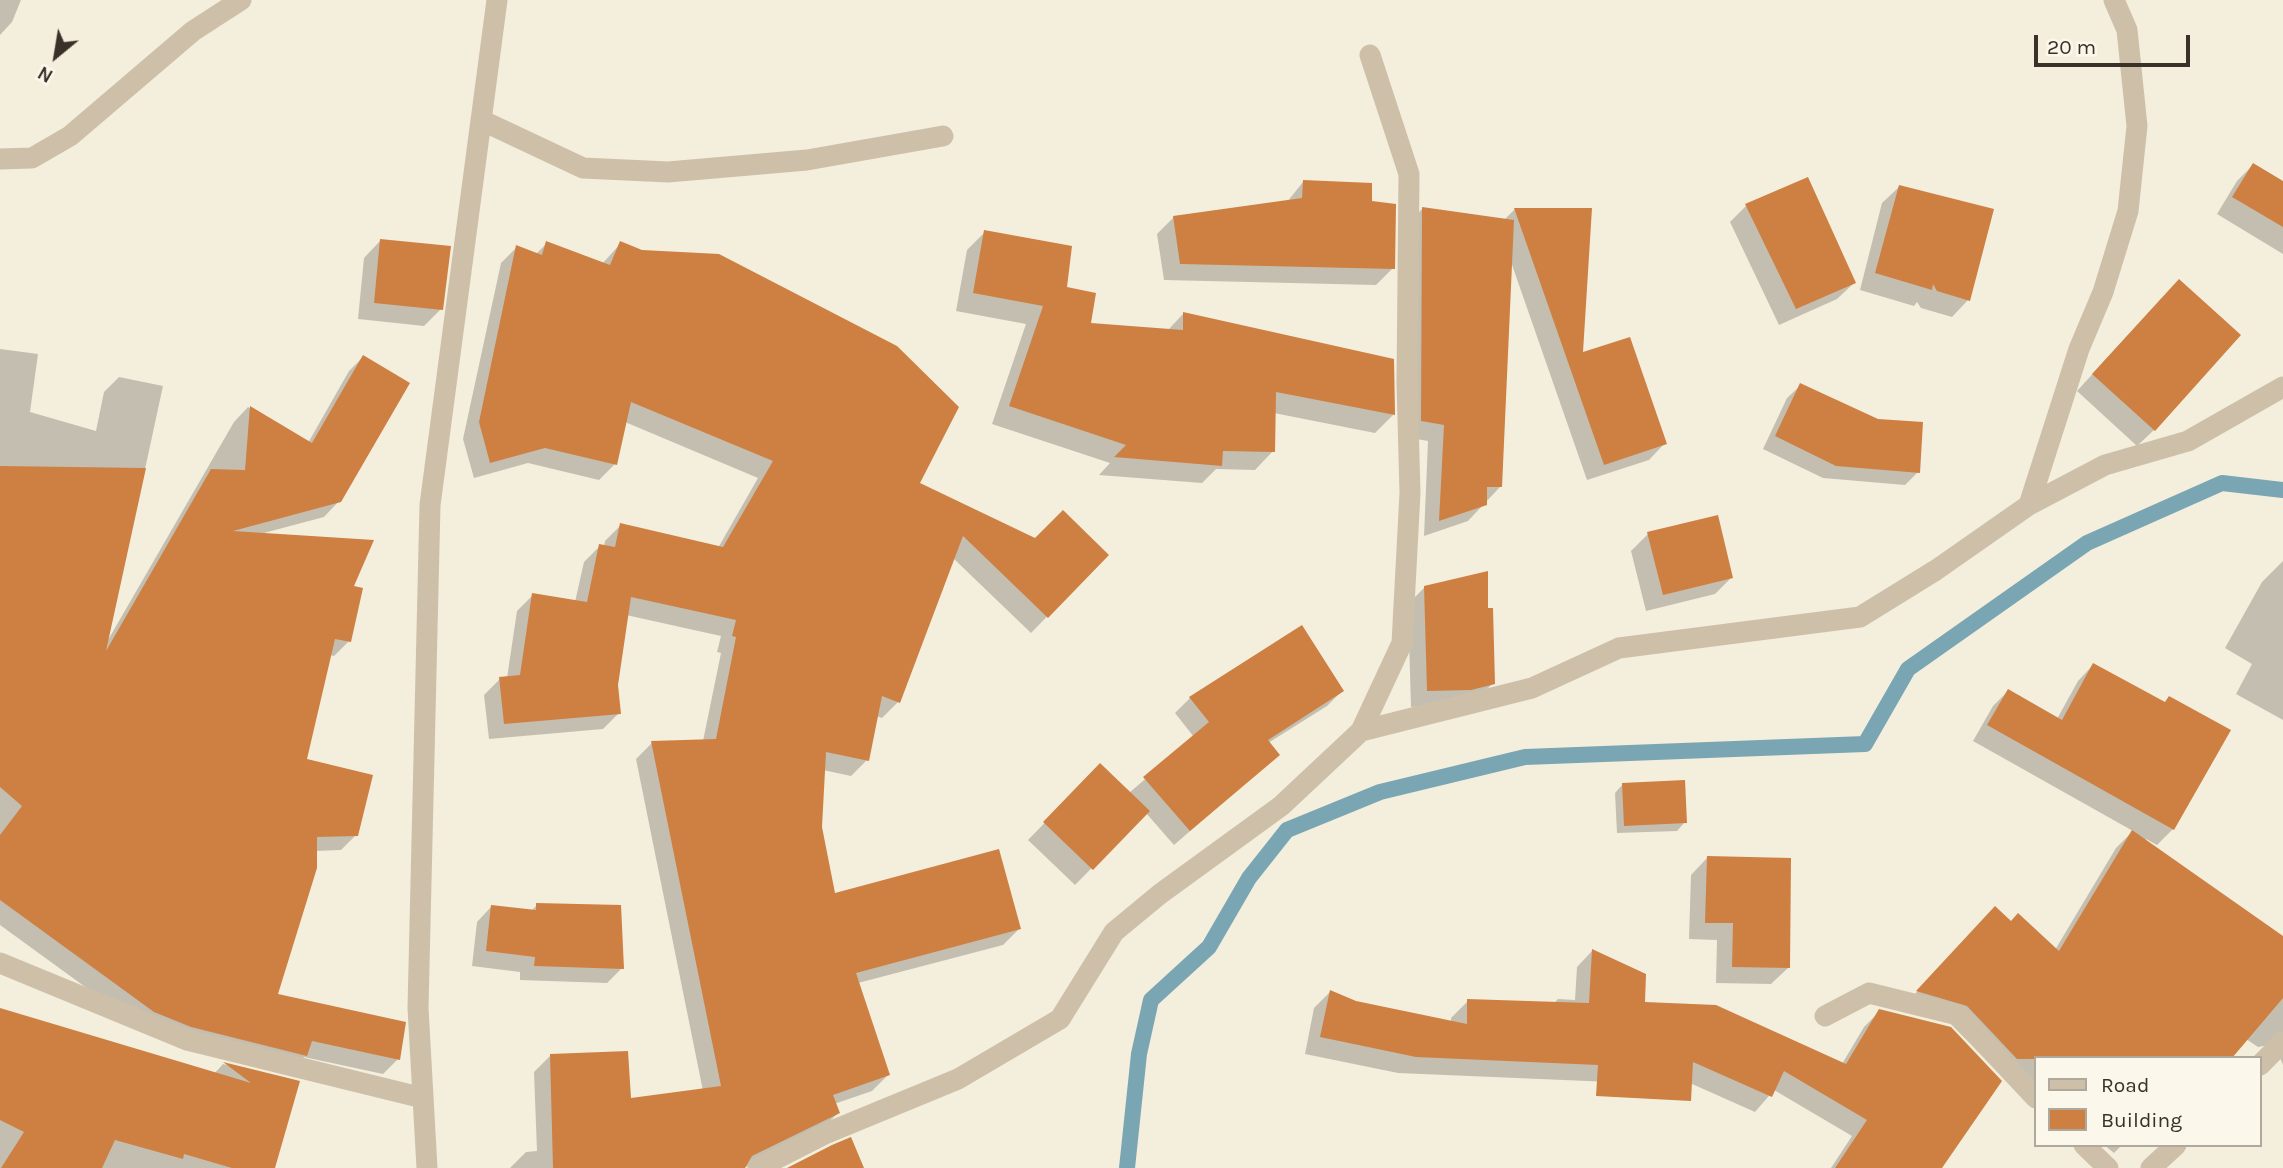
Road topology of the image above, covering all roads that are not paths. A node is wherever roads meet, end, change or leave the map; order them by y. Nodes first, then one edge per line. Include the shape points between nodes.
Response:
1 (241, 0) edge
2 (497, 0) edge
3 (2114, 0) edge
4 (1370, 55) dead end
5 (481, 120) junction
6 (943, 136) dead end
7 (0, 159) edge
8 (2283, 387) edge
9 (2029, 505) junction
10 (1361, 731) junction
11 (0, 963) edge
12 (1825, 1016) dead end
13 (2283, 1042) edge
14 (2262, 1063) edge
15 (2035, 1097) edge
16 (423, 1098) junction
17 (2086, 1147) edge
18 (2174, 1147) edge
19 (427, 1168) edge
20 (758, 1168) edge
21 (2108, 1168) edge
22 (2151, 1168) edge

1 - 7 street via 193,32 70,136 32,158
2 - 5 street
3 - 9 street via 2127,30 2137,126 2128,211
4 - 10 street via 1409,174 1410,493 1402,643
5 - 6 street via 583,168 667,172 807,160
5 - 16 street via 430,505 418,1008
8 - 9 street via 2188,441 2105,465
9 - 10 street via 1860,617 1619,648 1532,688
10 - 20 street via 1281,806 1114,932 1060,1018 958,1079 827,1133
11 - 16 street via 187,1040
12 - 15 street via 1868,993 1958,1014
13 - 14 street
16 - 19 street
17 - 21 street
18 - 22 street

